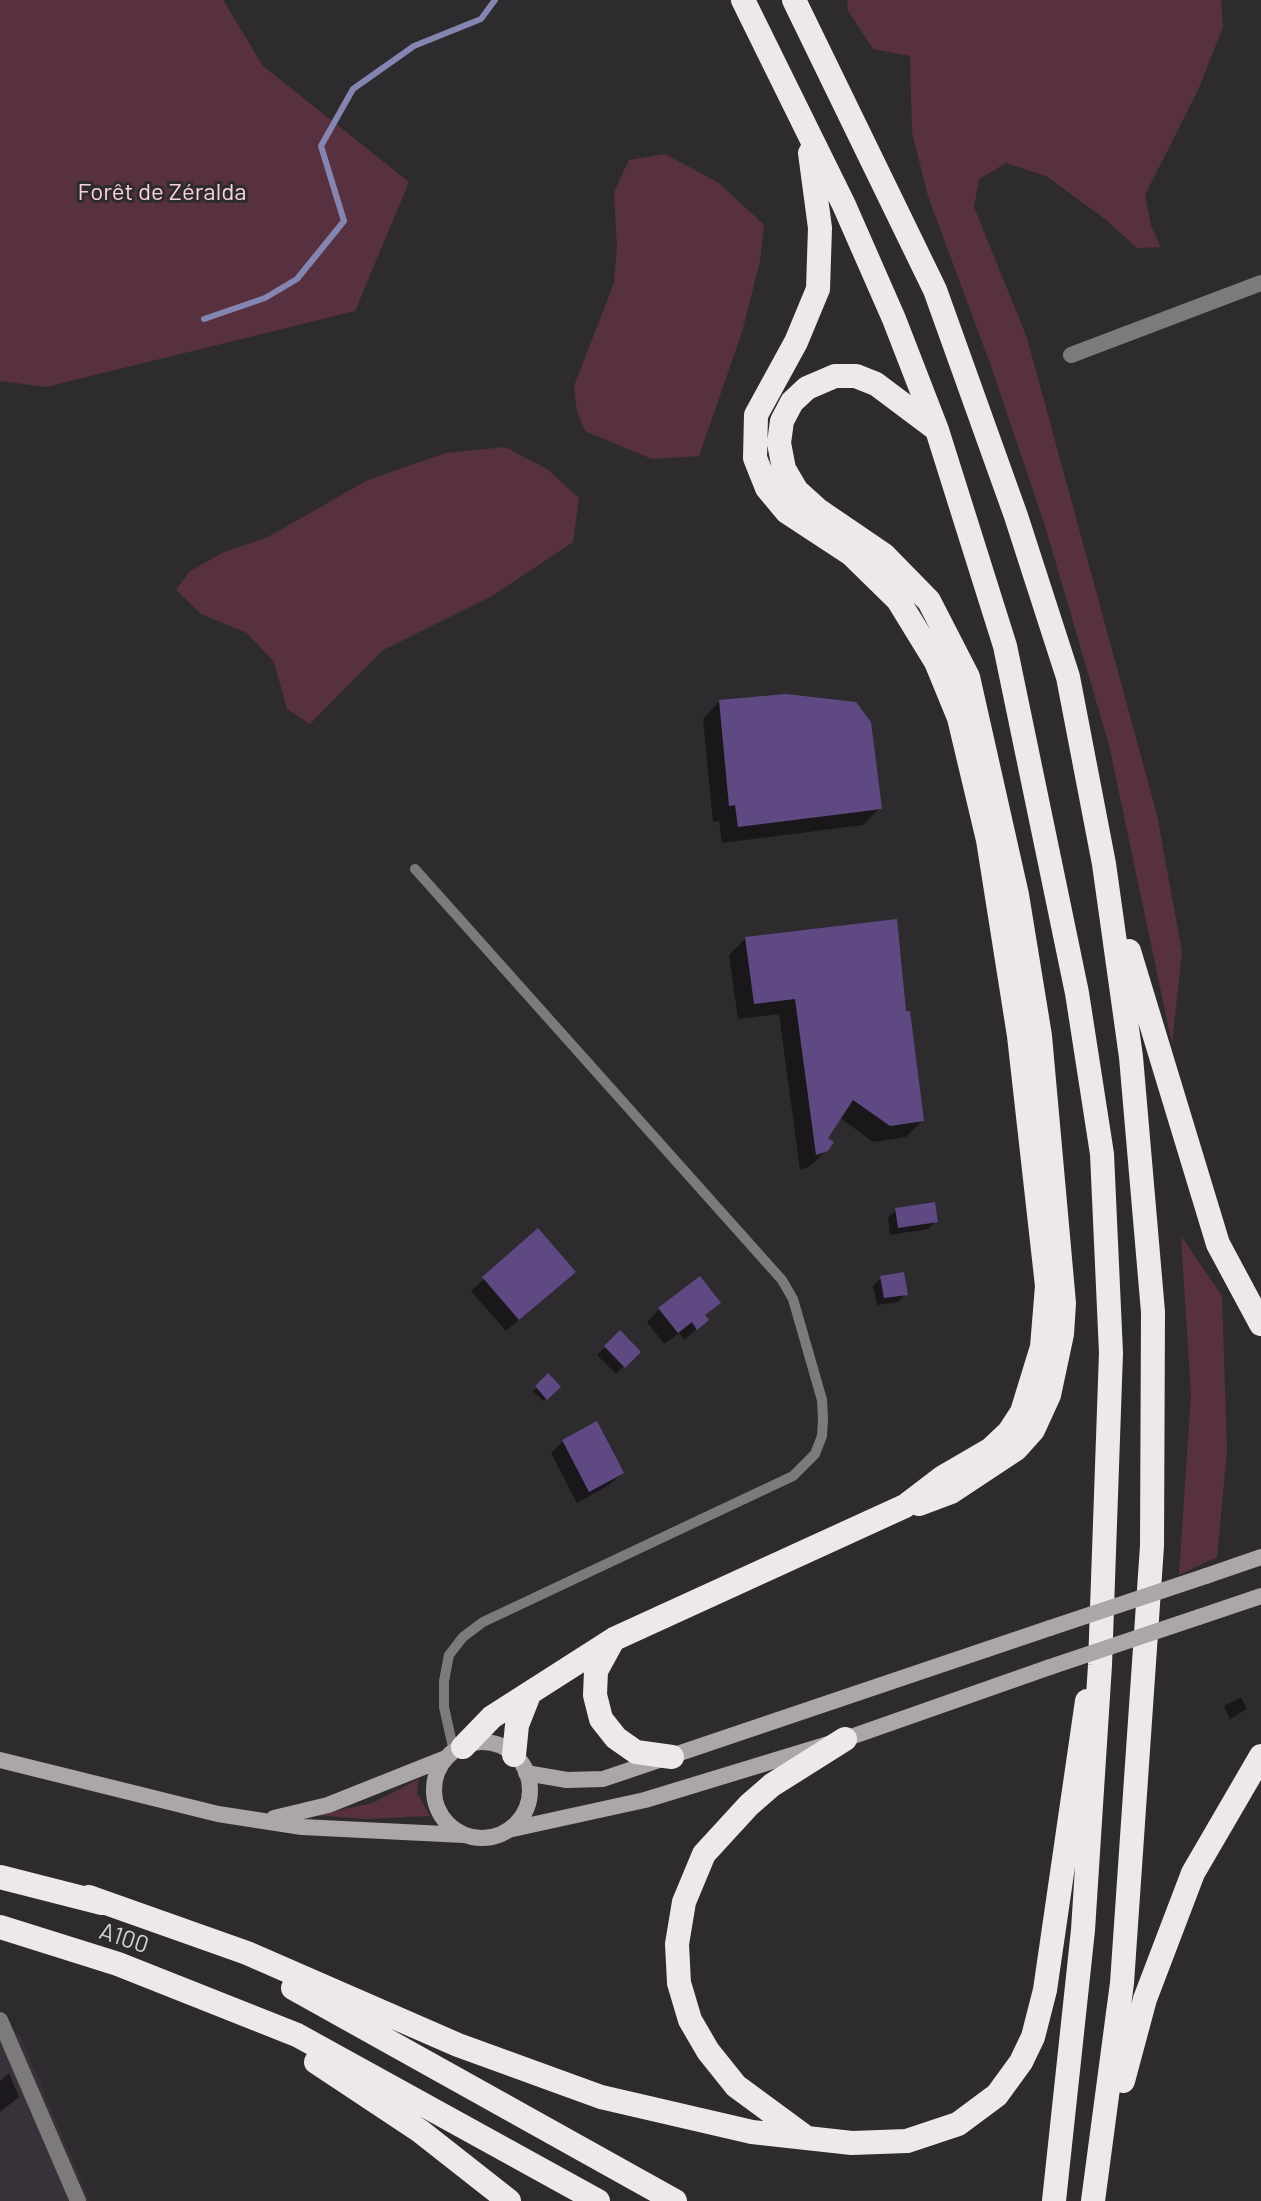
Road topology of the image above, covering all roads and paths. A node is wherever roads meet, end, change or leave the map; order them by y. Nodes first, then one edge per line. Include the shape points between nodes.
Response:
1 (743, 0) edge
2 (794, 0) edge
3 (807, 130) junction
4 (1261, 283) edge
5 (1071, 355) dead end
6 (937, 430) junction
7 (1104, 864) junction
8 (415, 869) dead end
9 (1261, 1324) edge
10 (905, 1506) junction
11 (1261, 1557) edge
12 (1261, 1596) edge
13 (614, 1639) junction
14 (1100, 1665) junction
15 (528, 1697) junction
16 (845, 1739) junction
17 (454, 1752) junction
18 (1261, 1756) edge
19 (672, 1757) junction
20 (0, 1760) edge
21 (520, 1764) junction
22 (263, 1820) junction
23 (508, 1830) junction
24 (464, 1835) junction
25 (0, 1877) edge
26 (89, 1897) junction
27 (0, 1927) edge
28 (228, 2009) junction
29 (0, 2020) edge
30 (809, 2140) junction
31 (78, 2201) edge
32 (509, 2201) edge
33 (598, 2201) edge
34 (675, 2201) edge
35 (1054, 2201) edge
36 (1096, 2201) edge

1 - 3 highway
2 - 7 highway via 935,290 1068,677
3 - 6 highway via 894,319
3 - 10 highway via 820,228 818,289 756,415 755,458 767,488 787,512 851,554 898,600 936,662 959,718 988,840 1009,963 1047,1286 1042,1347 1016,1423 991,1449
4 - 5 street
6 - 10 highway via 876,384 846,375 825,378 799,395 782,421 779,443 784,469 797,491 884,555 929,601 968,677 1017,895 1040,1036 1064,1303 1049,1395 1033,1430 1016,1449 944,1496
6 - 14 highway via 1005,646 1077,993 1102,1154 1111,1353
7 - 9 highway via 1218,1244
7 - 36 highway via 1131,1057 1153,1312 1152,1546 1122,1983
8 - 17 lane via 782,1280 793,1299 823,1419 815,1454 793,1476 483,1622 463,1637 449,1655 444,1681
10 - 13 highway
11 - 19 main road, bridge
12 - 16 main road, bridge
13 - 15 highway
13 - 19 highway via 596,1671 601,1719 636,1752
14 - 30 highway, A100 via 1083,1714 1045,1990 1021,2062 980,2109 931,2134 907,2141
14 - 35 highway via 1083,1930
15 - 17 highway via 492,1717
15 - 21 highway via 517,1725
16 - 23 main road via 645,1800
16 - 30 highway via 760,1795 704,1854 684,1902 677,1944 679,1983 708,2051 736,2086
17 - 21 main road via 484,1742
17 - 22 main road via 328,1805
17 - 24 main road via 435,1778 435,1801 445,1822
18 - 36 highway via 1193,1873 1164,1943 1127,2062
19 - 21 main road via 586,1781
20 - 22 main road via 218,1814
21 - 23 main road via 529,1798
22 - 24 main road via 302,1827
23 - 24 main road via 487,1838
25 - 26 highway, A100
26 - 30 highway, A100 via 247,1953 542,2078 703,2123
26 - 34 highway, A100 via 300,1991
27 - 28 highway, A100 / A100 via 118,1964
28 - 32 highway via 384,2106
28 - 33 highway, A100 via 297,2035
29 - 31 street

